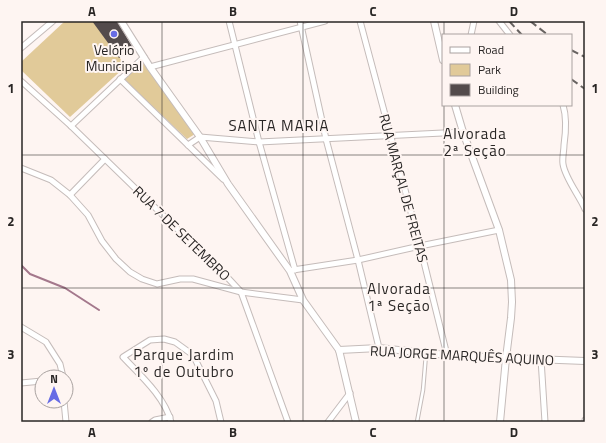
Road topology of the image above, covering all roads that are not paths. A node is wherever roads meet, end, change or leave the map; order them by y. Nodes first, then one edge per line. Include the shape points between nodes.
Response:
1 (121, 21) edge
2 (229, 21) edge
3 (300, 21) edge
4 (325, 21) edge
5 (360, 21) edge
6 (434, 21) edge
7 (474, 21) edge
8 (499, 21) edge
9 (51, 22) edge
10 (301, 27) junction
11 (471, 34) edge
12 (509, 34) edge
13 (235, 45) junction
14 (21, 48) edge
15 (442, 56) edge
16 (144, 57) junction
17 (150, 67) junction
18 (120, 79) junction
19 (21, 81) edge
20 (455, 106) edge
21 (563, 106) edge
22 (71, 126) junction
23 (463, 132) junction
24 (390, 136) junction
25 (200, 137) junction
26 (326, 139) junction
27 (259, 142) junction
28 (188, 145) junction
29 (105, 159) junction
30 (21, 168) edge
31 (228, 184) junction
32 (70, 196) junction
33 (585, 209) edge
34 (499, 230) junction
35 (420, 246) junction
36 (358, 260) junction
37 (292, 270) junction
38 (241, 292) junction
39 (303, 300) junction
40 (21, 328) edge
41 (379, 348) junction
42 (339, 350) junction
43 (426, 353) junction
44 (447, 355) junction
45 (506, 358) junction
46 (541, 359) junction
47 (585, 361) edge
48 (61, 369) edge
49 (34, 382) edge
50 (21, 383) edge
51 (350, 393) junction
52 (65, 409) edge
53 (171, 419) edge
54 (66, 422) edge
55 (152, 422) edge
56 (220, 422) edge
57 (288, 422) edge
58 (328, 422) edge
59 (356, 422) edge
60 (416, 422) edge
61 (500, 422) edge
62 (545, 422) edge

1 - 16 street
2 - 13 street
3 - 10 street
4 - 10 street
5 - 24 street, RUA MARÇAL DE FREITAS
6 - 15 street
7 - 11 street
8 - 12 street
9 - 14 street
10 - 13 street
10 - 26 street
13 - 17 street
13 - 27 street
16 - 17 street
16 - 18 street
17 - 25 street
18 - 22 street
18 - 28 street
19 - 22 street, RUA 7 DE SETEMBRO
20 - 23 street
21 - 33 street via 566,134 563,163
22 - 29 street, RUA 7 DE SETEMBRO
23 - 24 street
23 - 34 street
24 - 26 street
24 - 35 street, RUA MARÇAL DE FREITAS
25 - 27 street
25 - 28 street
25 - 31 street
26 - 27 street
26 - 36 street
27 - 37 street
28 - 31 street
29 - 32 street
29 - 38 street, RUA 7 DE SETEMBRO
30 - 32 street via 51,180
31 - 37 street
32 - 38 street via 88,216 116,259 142,279 157,284 194,279
34 - 35 street
34 - 45 street via 512,293 512,318
35 - 36 street
35 - 44 street, RUA MARÇAL DE FREITAS
36 - 37 street
36 - 41 street
37 - 39 street
38 - 39 street
38 - 57 street, RUA 7 DE SETEMBRO
39 - 42 street
40 - 48 street via 46,342
41 - 42 street, RUA JORGE MARQUÊS AQUINO
41 - 43 street, RUA JORGE MARQUÊS AQUINO
42 - 51 street
43 - 44 street, RUA JORGE MARQUÊS AQUINO
43 - 60 lane via 423,390
44 - 45 street, RUA JORGE MARQUÊS AQUINO
45 - 46 street, RUA JORGE MARQUÊS AQUINO
45 - 61 street
46 - 47 street, RUA JORGE MARQUÊS AQUINO
46 - 62 street
49 - 50 street
51 - 58 street
51 - 59 street
52 - 54 street
53 - 55 street
53 - 56 street via 161,399 123,356 150,340 164,339 175,342 194,355 216,401

